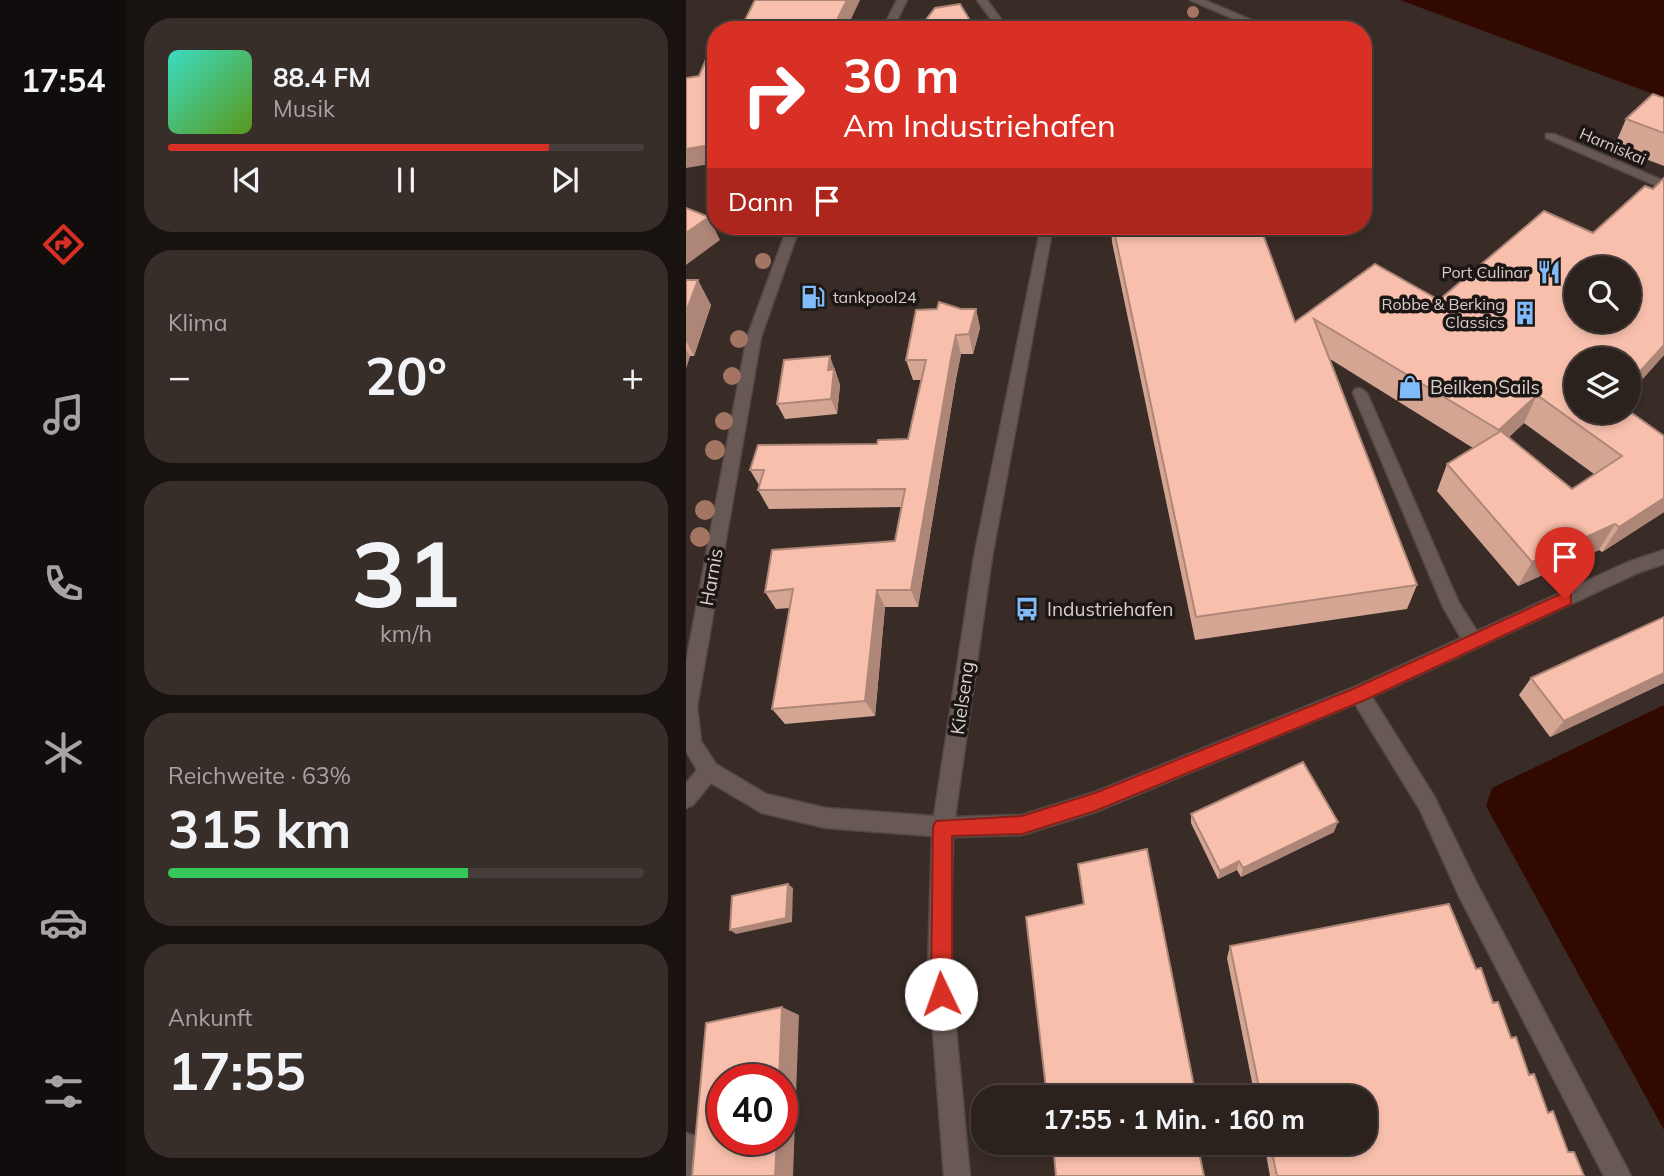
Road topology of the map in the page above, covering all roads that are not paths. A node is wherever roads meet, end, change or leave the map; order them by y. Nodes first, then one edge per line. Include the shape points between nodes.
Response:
1 (902, 0) edge
2 (982, 0) edge
3 (1195, 0) edge
4 (892, 21) edge
5 (997, 21) edge
6 (1248, 21) edge
7 (1550, 136) dead end
8 (1664, 185) edge
9 (791, 235) edge
10 (1045, 235) edge
11 (1360, 393) dead end
12 (1664, 557) edge
13 (1473, 641) junction
14 (1359, 694) junction
15 (709, 771) junction
16 (686, 798) edge
17 (943, 827) junction
18 (686, 1145) edge
19 (690, 1176) edge
20 (957, 1176) edge
21 (1618, 1176) edge

1 - 4 street
2 - 5 street
3 - 6 street
7 - 8 street, Harniskai
9 - 15 street, Harnis via 754,337 687,707 692,743
10 - 17 street, Kielseng via 983,557
11 - 13 street via 1451,607
12 - 13 street, Harnis
13 - 14 street, Harnis
14 - 17 street, Harnis via 1095,802 1022,825
14 - 21 street via 1427,803
15 - 16 street
15 - 17 street, Harnis via 762,803 826,818
17 - 20 street, Kielseng via 939,966
18 - 19 street

